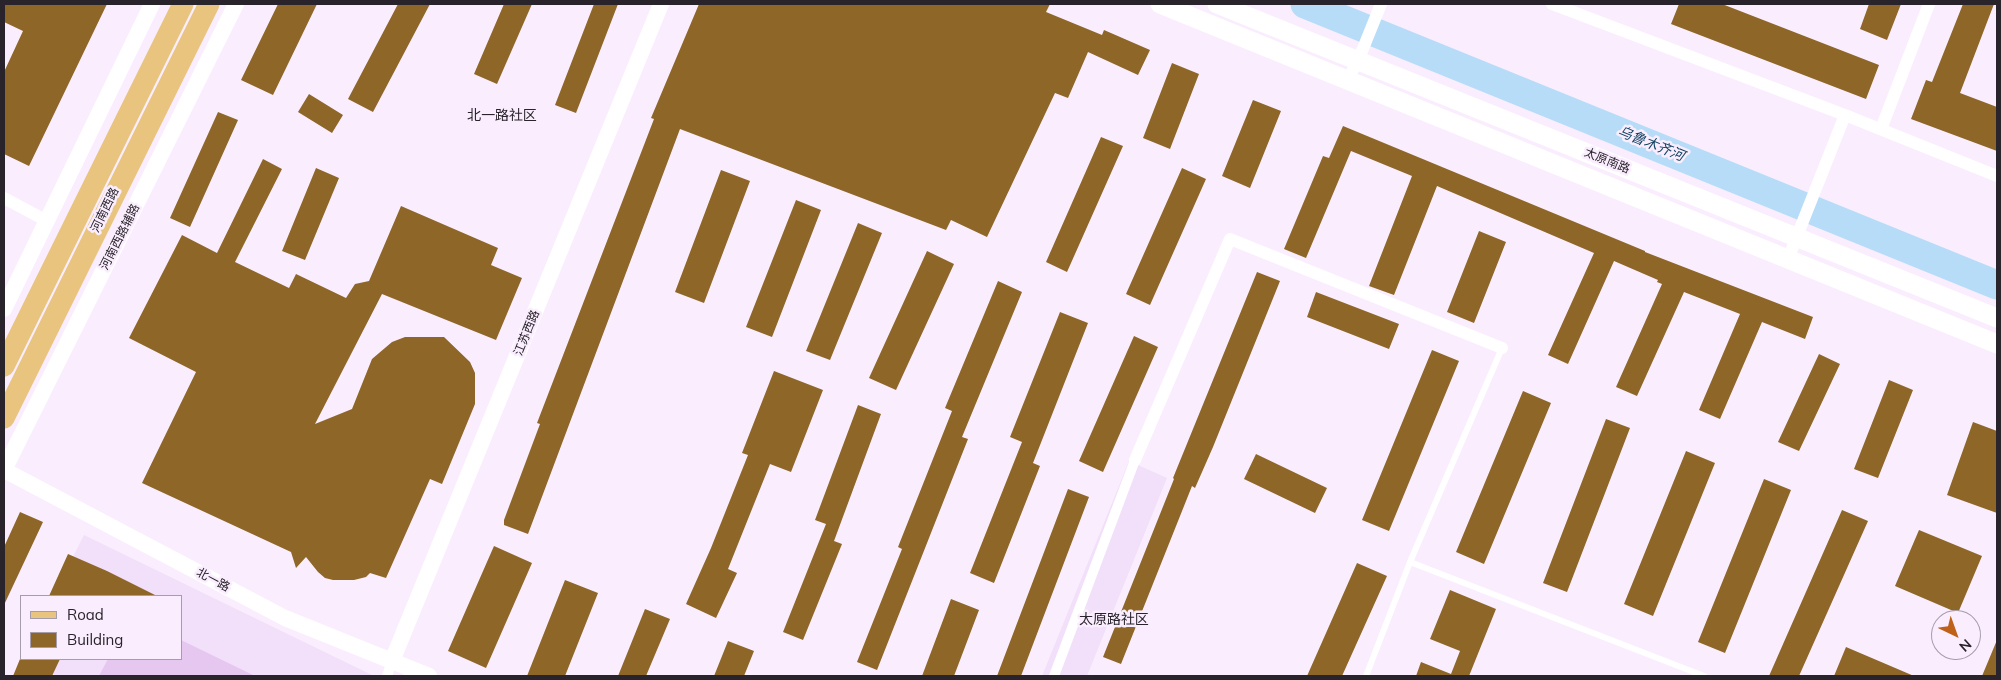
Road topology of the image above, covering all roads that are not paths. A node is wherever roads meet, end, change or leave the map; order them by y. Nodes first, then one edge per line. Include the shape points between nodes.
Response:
1 (152, 4) edge
2 (183, 4) edge
3 (209, 4) edge
4 (236, 4) edge
5 (662, 4) edge
6 (1160, 4) edge
7 (1217, 4) edge
8 (1381, 4) edge
9 (1552, 4) edge
10 (1929, 4) edge
11 (1361, 52) junction
12 (1347, 80) junction
13 (1845, 115) junction
14 (1881, 129) junction
15 (1997, 176) edge
16 (4, 198) edge
17 (46, 221) junction
18 (1800, 230) junction
19 (1788, 259) junction
20 (4, 309) edge
21 (1997, 318) edge
22 (1997, 344) edge
23 (1502, 348) joint
24 (4, 366) edge
25 (4, 418) edge
26 (1135, 460) joint
27 (4, 470) edge
28 (1410, 562) junction
29 (389, 669) edge
30 (429, 676) edge
31 (1054, 676) edge
32 (1366, 676) edge
33 (1704, 676) edge

1 - 17 street
2 - 24 main road, 河南西路
3 - 25 main road, 河南西路
4 - 27 street, 河南西路辅路
5 - 29 street, 江苏西路
6 - 12 main road
7 - 11 main road, 太原南路
8 - 11 street
9 - 13 street
10 - 14 street
11 - 12 street
11 - 18 main road, 太原南路
12 - 19 main road
13 - 14 street
13 - 18 street
14 - 15 street
16 - 17 street
17 - 20 street
18 - 19 street
18 - 21 main road, 太原南路
19 - 22 main road
23 - 26 street via 1230,239
23 - 28 lane
26 - 31 street
27 - 29 street, 北一路
28 - 32 lane
28 - 33 lane
29 - 30 street, 北一路

